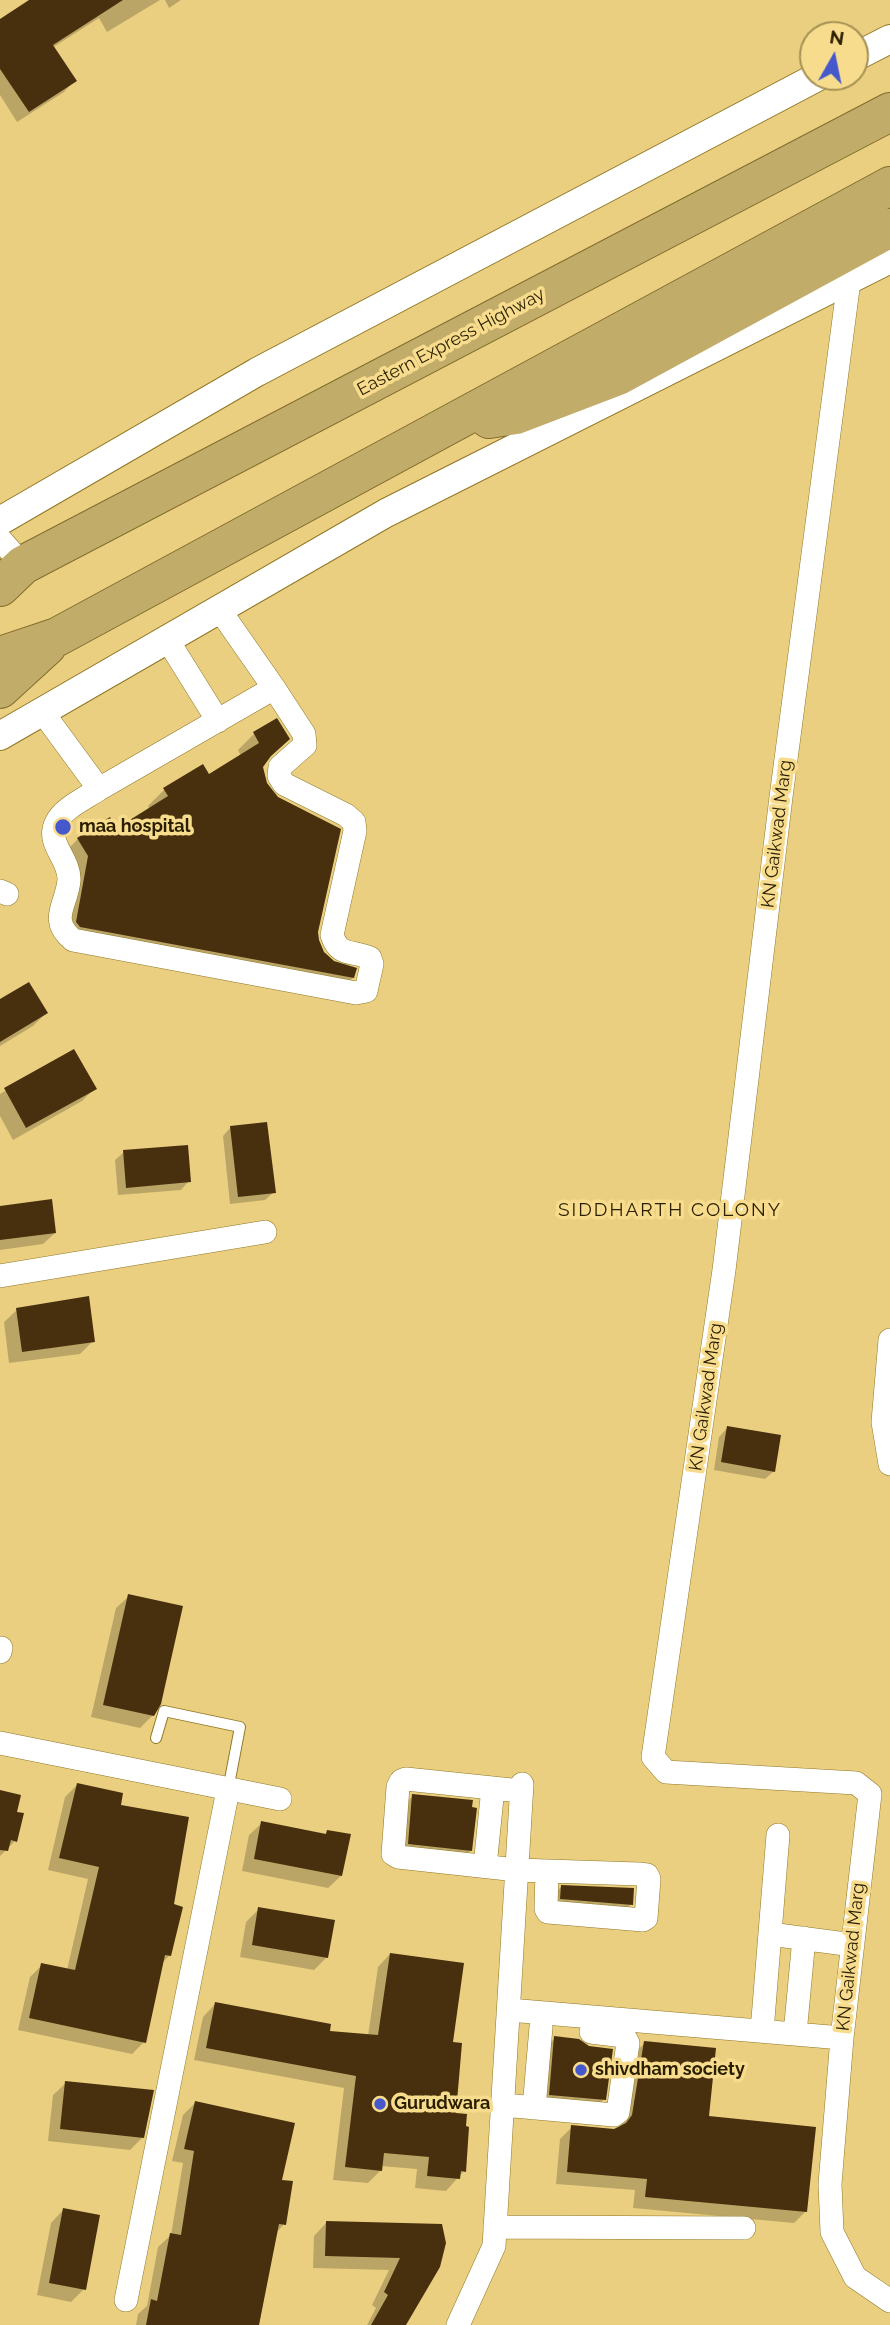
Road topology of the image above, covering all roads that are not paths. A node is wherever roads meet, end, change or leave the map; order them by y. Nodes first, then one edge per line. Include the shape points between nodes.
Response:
1 (890, 39) edge
2 (869, 50) edge
3 (799, 86) edge
4 (890, 112) edge
5 (890, 186) edge
6 (890, 228) edge
7 (890, 259) edge
8 (849, 281) junction
9 (447, 426) junction
10 (0, 522) edge
11 (7, 568) edge
12 (219, 609) junction
13 (57, 637) junction
14 (167, 639) junction
15 (0, 656) edge
16 (274, 688) junction
17 (0, 689) edge
18 (41, 710) junction
19 (218, 721) junction
20 (0, 736) edge
21 (99, 789) junction
22 (265, 1232) dead end
23 (0, 1276) edge
24 (890, 1340) edge
25 (890, 1464) edge
26 (156, 1738) dead end
27 (0, 1743) edge
28 (493, 1788) junction
29 (228, 1790) junction
30 (280, 1799) dead end
31 (778, 1835) dead end
32 (485, 1867) junction
33 (517, 1870) junction
34 (547, 1871) dead end
35 (770, 1934) junction
36 (804, 1938) junction
37 (853, 1945) junction
38 (509, 2017) junction
39 (541, 2027) junction
40 (762, 2031) junction
41 (794, 2034) junction
42 (842, 2038) junction
43 (503, 2105) junction
44 (534, 2108) junction
45 (495, 2227) junction
46 (744, 2228) dead end
47 (126, 2301) dead end
48 (890, 2301) edge
49 (458, 2325) edge

1 - 2 street
3 - 10 street via 257,372
4 - 11 highway, Eastern Express Highway
5 - 9 highway
6 - 9 highway via 618,376 516,415
7 - 8 street
8 - 12 street via 464,472
8 - 37 street, KN Gaikwad Marg via 724,1270 653,1756 666,1772 856,1783 870,1794
9 - 13 highway
12 - 14 street
12 - 16 street
13 - 15 highway
13 - 17 highway
14 - 18 street
14 - 19 street
16 - 19 street
16 - 21 street via 304,734 305,745 281,767 279,776 284,784 354,822 332,935 335,946 369,958 372,964 366,990 356,993 73,940 63,932 59,916 69,880 53,839 55,825 61,814
18 - 20 street
18 - 21 street
19 - 21 street
22 - 23 street
24 - 25 street via 883,1407
26 - 29 lane via 164,1710 240,1727
27 - 29 street
28 - 32 street
28 - 32 street via 406,1779 398,1787 393,1854
28 - 33 street via 522,1788
29 - 30 street
29 - 47 street
31 - 35 street
32 - 33 street
33 - 34 street
33 - 38 street
35 - 36 street
35 - 40 street
36 - 37 street
36 - 41 street
37 - 42 street, KN Gaikwad Marg
38 - 39 street
38 - 40 street
38 - 43 street
39 - 44 street
39 - 44 street via 617,2034 625,2036 628,2043 614,2115
40 - 41 street
41 - 42 street
42 - 48 street, KN Gaikwad Marg via 830,2184 832,2232 855,2277
43 - 44 street
43 - 45 street
45 - 46 street
45 - 49 street via 494,2246

